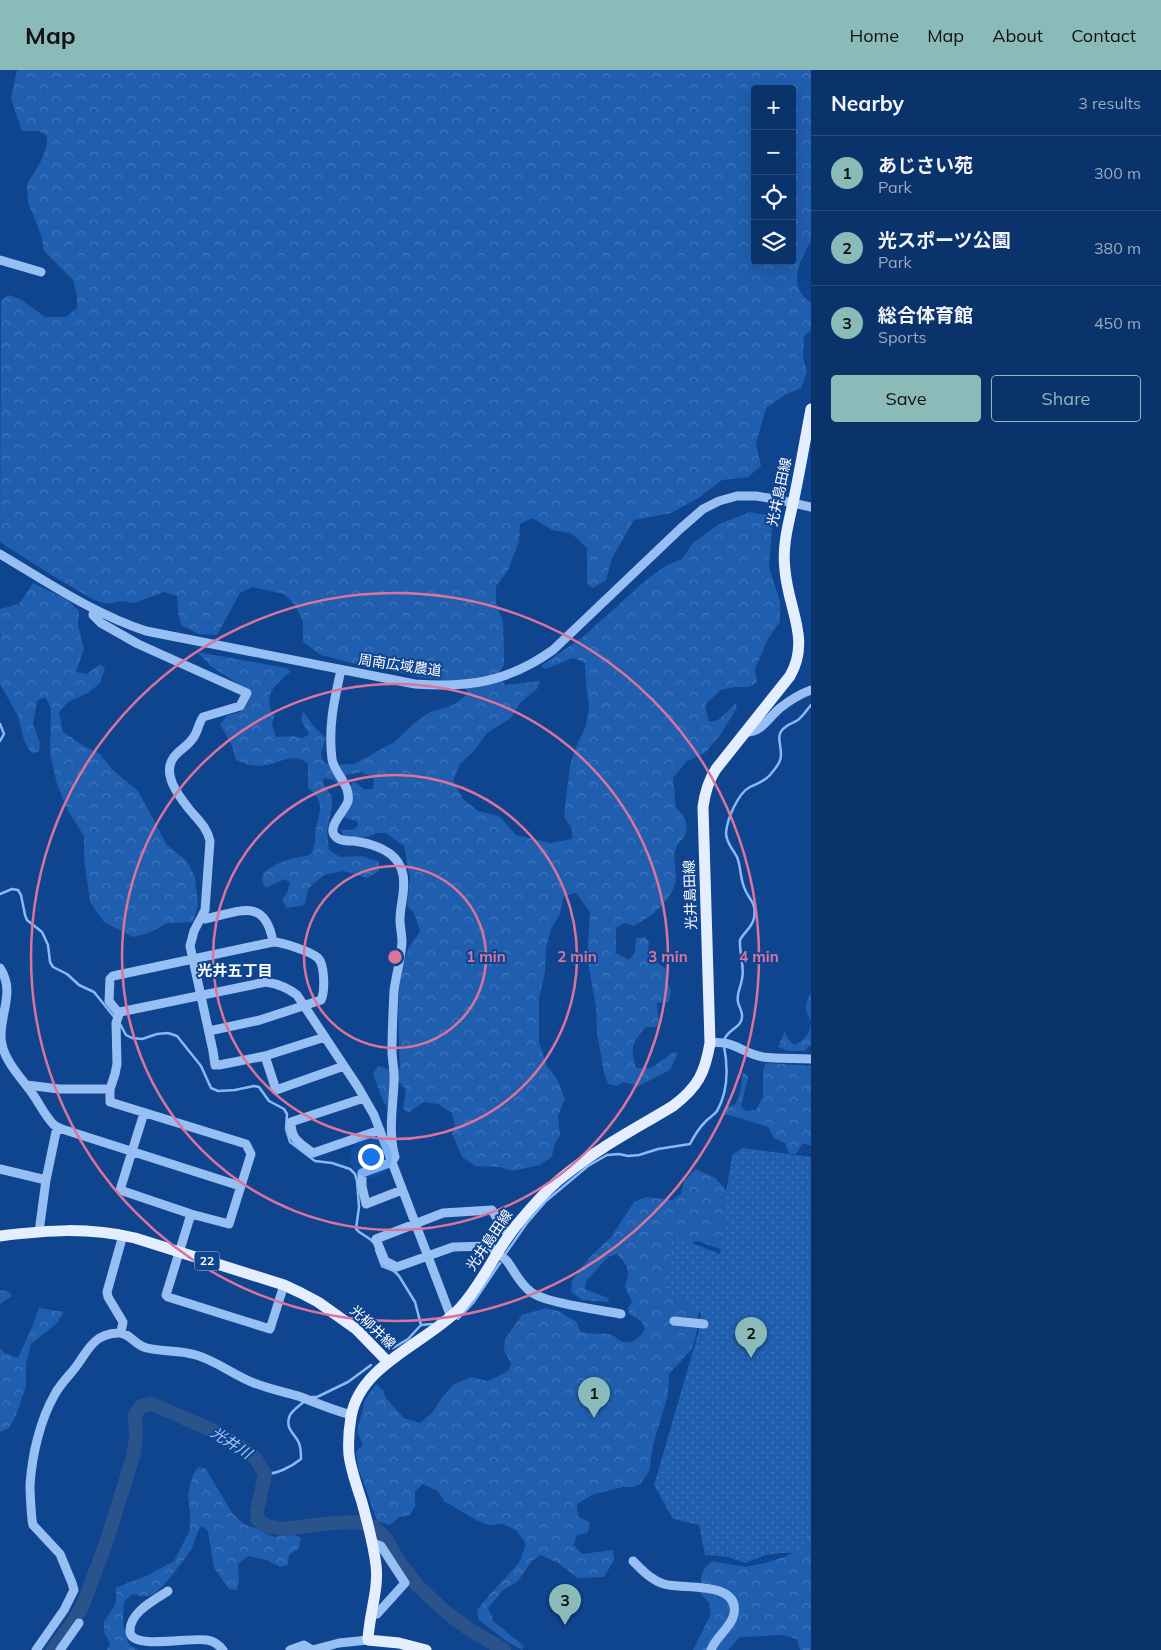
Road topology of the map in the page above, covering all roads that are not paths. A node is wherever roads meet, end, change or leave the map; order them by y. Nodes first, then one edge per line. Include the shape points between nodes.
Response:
1 (0, 260) edge
2 (41, 272) dead end
3 (811, 409) edge
4 (793, 503) junction
5 (811, 507) edge
6 (0, 554) edge
7 (94, 609) junction
8 (341, 670) junction
9 (811, 690) edge
10 (746, 732) junction
11 (202, 918) junction
12 (273, 942) junction
13 (193, 960) junction
14 (0, 968) edge
15 (200, 996) junction
16 (304, 1006) junction
17 (118, 1017) junction
18 (208, 1031) junction
19 (325, 1037) junction
20 (0, 1038) edge
21 (710, 1043) junction
22 (265, 1056) junction
23 (811, 1059) edge
24 (344, 1066) junction
25 (27, 1086) junction
26 (110, 1089) junction
27 (364, 1098) junction
28 (144, 1113) junction
29 (57, 1127) junction
30 (380, 1130) junction
31 (131, 1152) junction
32 (392, 1162) junction
33 (0, 1169) edge
34 (46, 1180) junction
35 (240, 1186) junction
36 (402, 1190) junction
37 (191, 1214) junction
38 (415, 1224) junction
39 (39, 1232) junction
40 (123, 1235) junction
41 (510, 1235) junction
42 (0, 1236) edge
43 (179, 1253) junction
44 (497, 1254) junction
45 (427, 1256) junction
46 (284, 1285) junction
47 (621, 1314) dead end
48 (451, 1317) junction
49 (674, 1321) dead end
50 (704, 1324) dead end
51 (121, 1332) junction
52 (388, 1362) junction
53 (351, 1416) junction
54 (373, 1544) junction
55 (632, 1561) dead end
56 (168, 1590) dead end
57 (372, 1615) junction
58 (79, 1623) dead end
59 (368, 1640) junction
60 (36, 1650) edge
61 (60, 1650) edge
62 (224, 1650) edge
63 (290, 1650) edge
64 (312, 1650) edge
65 (426, 1650) edge
66 (711, 1650) edge

1 - 2 street
3 - 4 main road, 光井島田線
4 - 5 street, 周南広域農道
4 - 8 street, 周南広域農道 via 737,496 703,509 554,650 513,673 470,684 441,686
4 - 10 main road, 光井島田線 via 785,539 784,571 799,624 801,652 790,676
6 - 7 street, 周南広域農道
7 - 8 street, 周南広域農道 via 146,631
7 - 11 street via 93,615 101,623 138,644 247,693 240,706 203,718 192,740 171,762 170,778 188,808 208,831 210,841 207,901
8 - 32 street via 330,729 332,761 346,788 348,801 335,822 334,835 380,847 391,854 403,873 402,941 394,990 391,1143 395,1156
9 - 10 street via 778,709 752,733
10 - 21 main road, 光井島田線 via 708,782 703,807
11 - 12 street via 253,910 268,923
11 - 13 street via 190,946
12 - 13 street
12 - 16 street via 318,958 322,965 324,996
13 - 15 street
13 - 17 street via 110,978 108,1001
14 - 20 street via 7,981 8,995
15 - 16 street via 266,982 290,990
15 - 17 street
15 - 18 street
16 - 18 street
16 - 19 street
17 - 26 street via 116,1074
18 - 22 street via 214,1065
19 - 22 street
19 - 24 street
20 - 25 street via 10,1063
21 - 23 street via 729,1043 764,1057
21 - 41 main road, 光井島田線 via 706,1063 686,1096 564,1176 541,1196
22 - 24 street via 276,1090
24 - 27 street
25 - 26 street
25 - 29 street
26 - 28 street via 110,1102
27 - 30 street
27 - 30 street via 291,1122 294,1138 313,1153
28 - 31 street
28 - 35 street via 246,1144 251,1154
29 - 31 street
29 - 34 street
30 - 32 street
31 - 35 street
31 - 37 street via 120,1190
32 - 36 street
32 - 36 street via 362,1173 366,1204
33 - 34 street
34 - 39 street
35 - 37 street via 229,1224
36 - 38 street
37 - 43 street
38 - 41 street via 443,1213 492,1210
38 - 45 street
38 - 45 street via 376,1239 384,1261 397,1267
39 - 40 main road, 光柳井線 / 22 via 91,1230
39 - 42 main road, 光柳井線 / 22
40 - 43 main road, 光柳井線 / 22
40 - 51 street via 107,1292 123,1322
41 - 44 main road, 光井島田線
43 - 46 main road, 光柳井線 / 22
43 - 46 street via 166,1294 168,1297 230,1318 270,1330
44 - 45 street via 490,1246 453,1247
44 - 47 street via 506,1260 532,1293
44 - 48 main road, 光井島田線 via 468,1299
45 - 48 street
46 - 52 main road, 光柳井線 / 22 via 337,1314
48 - 52 main road, 光井島田線
49 - 50 street
51 - 53 street via 146,1348 197,1355 254,1383
51 - 60 street via 92,1342 55,1395 39,1435 31,1476 33,1525 60,1554 74,1590
52 - 53 main road, 光柳井線 via 362,1389
53 - 54 main road, 光柳井線 via 349,1455
54 - 57 main road, 光柳井線 via 376,1568
54 - 57 street via 381,1546 405,1583 377,1614
55 - 66 street via 650,1578 663,1584 713,1589 730,1598 733,1616
56 - 62 street via 138,1613 130,1627 133,1640 148,1646 209,1640
57 - 59 main road, 光柳井線
58 - 61 street
59 - 64 street
59 - 65 main road
63 - 64 street via 304,1645

